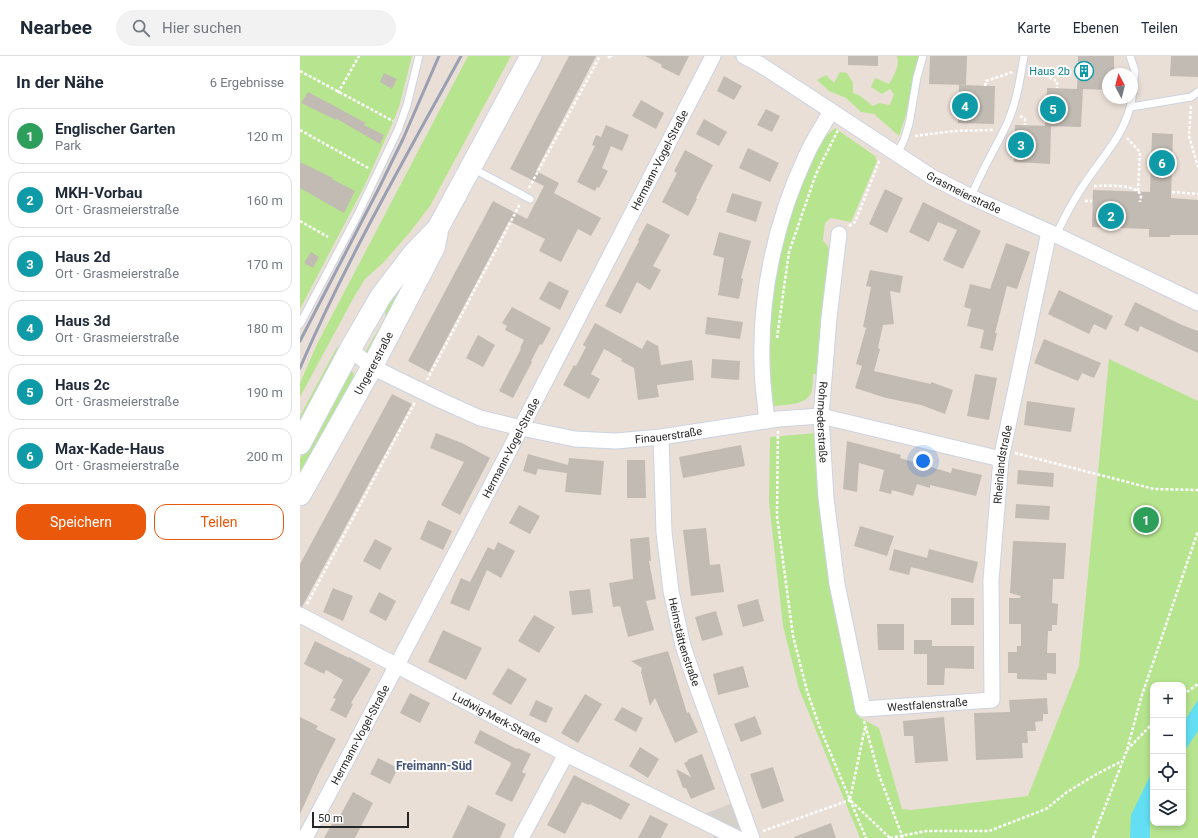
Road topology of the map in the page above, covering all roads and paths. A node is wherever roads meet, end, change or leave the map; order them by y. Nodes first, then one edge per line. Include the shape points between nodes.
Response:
1 (359, 56) edge
2 (419, 56) edge
3 (531, 56) edge
4 (600, 56) edge
5 (608, 56) edge
6 (612, 56) edge
7 (713, 56) edge
8 (744, 56) edge
9 (923, 56) edge
10 (1024, 56) edge
11 (1130, 56) edge
12 (763, 61) edge
13 (1134, 68) edge
14 (300, 71) edge
15 (1198, 92) edge
16 (338, 93) junction
17 (1191, 97) junction
18 (1131, 104) edge
19 (1131, 107) junction
20 (837, 115) junction
21 (393, 122) dead end
22 (1006, 127) junction
23 (300, 130) edge
24 (1122, 131) junction
25 (905, 137) junction
26 (891, 150) junction
27 (471, 167) junction
28 (1198, 167) edge
29 (378, 173) junction
30 (1083, 186) junction
31 (1138, 191) junction
32 (1172, 192) dead end
33 (1198, 194) edge
34 (971, 197) junction
35 (527, 198) junction
36 (1140, 202) dead end
37 (300, 221) edge
38 (438, 228) junction
39 (1053, 233) junction
40 (839, 234) joint
41 (328, 237) dead end
42 (1198, 303) edge
43 (300, 324) edge
44 (777, 339) dead end
45 (350, 349) junction
46 (372, 366) junction
47 (421, 391) junction
48 (821, 416) junction
49 (773, 420) junction
50 (522, 428) junction
51 (662, 437) junction
52 (300, 444) edge
53 (1002, 454) junction
54 (1198, 490) edge
55 (300, 495) edge
56 (1198, 531) edge
57 (300, 615) edge
58 (397, 666) junction
59 (1198, 684) edge
60 (1186, 693) edge
61 (992, 700) joint
62 (863, 709) joint
63 (1150, 726) edge
64 (1127, 750) junction
65 (566, 754) junction
66 (1123, 760) junction
67 (850, 800) junction
68 (746, 837) edge
69 (903, 837) edge
70 (305, 838) edge
71 (521, 838) edge
72 (866, 838) edge
73 (890, 838) edge
74 (1093, 838) edge

1 - 16 path
2 - 29 lane via 407,105
3 - 27 main road, Ungererstraße
4 - 35 path
5 - 6 path
7 - 50 street, Hermann-Vogel-Straße
8 - 12 street, Grasmeierstraße
9 - 25 lane via 910,124
10 - 22 lane via 1013,111
11 - 13 lane
12 - 20 street, Grasmeierstraße
14 - 16 path
15 - 17 lane
16 - 21 path
17 - 19 lane
17 - 28 path via 1189,136
18 - 19 lane
19 - 24 lane
20 - 26 street, Grasmeierstraße
20 - 44 path via 789,252
20 - 49 street via 806,154 778,231 770,266 762,335 762,375
22 - 25 path via 997,130 954,131
22 - 34 lane
23 - 29 path
24 - 30 lane
24 - 31 path via 1140,152
25 - 26 lane
26 - 34 street, Grasmeierstraße via 932,177
26 - 40 path via 855,222
27 - 35 lane
27 - 38 main road, Ungererstraße
29 - 43 lane
30 - 31 path via 1130,187
30 - 39 lane
31 - 36 path via 1141,195
32 - 33 path
34 - 39 street, Grasmeierstraße
35 - 47 path
37 - 41 path
38 - 45 main road, Ungererstraße via 413,254 381,296
38 - 46 main road, Ungererstraße via 434,248
39 - 42 street, Grasmeierstraße
39 - 53 street, Rheinlandstraße
40 - 48 street, Rohmederstraße
45 - 46 street, Finauerstraße
45 - 52 main road, Ungererstraße
46 - 47 street, Finauerstraße
46 - 55 main road, Ungererstraße
47 - 50 street, Finauerstraße via 480,418
47 - 57 path
48 - 49 street, Finauerstraße
48 - 53 street, Finauerstraße
48 - 62 street, Rohmederstraße via 826,498 837,584
49 - 51 street, Finauerstraße
49 - 67 path via 777,516 793,636 807,691
50 - 51 street, Finauerstraße via 575,439 616,441
50 - 58 street, Hermann-Vogel-Straße
51 - 68 street, Heimstättenstraße via 664,532 672,598 683,646
53 - 54 path via 1154,489
53 - 61 street, Rheinlandstraße via 991,580
56 - 64 path via 1141,698
57 - 58 street, Ludwig-Merk-Straße
58 - 65 street, Ludwig-Merk-Straße
58 - 70 street, Hermann-Vogel-Straße
59 - 60 path
61 - 62 street, Westfalenstraße
63 - 64 path
64 - 66 path
65 - 68 street, Ludwig-Merk-Straße via 694,818
65 - 71 street
66 - 69 path via 1067,792 1046,809 989,831 926,831
66 - 74 path
67 - 68 path
67 - 69 path via 865,726 879,775
67 - 72 path
67 - 73 path
69 - 73 path

